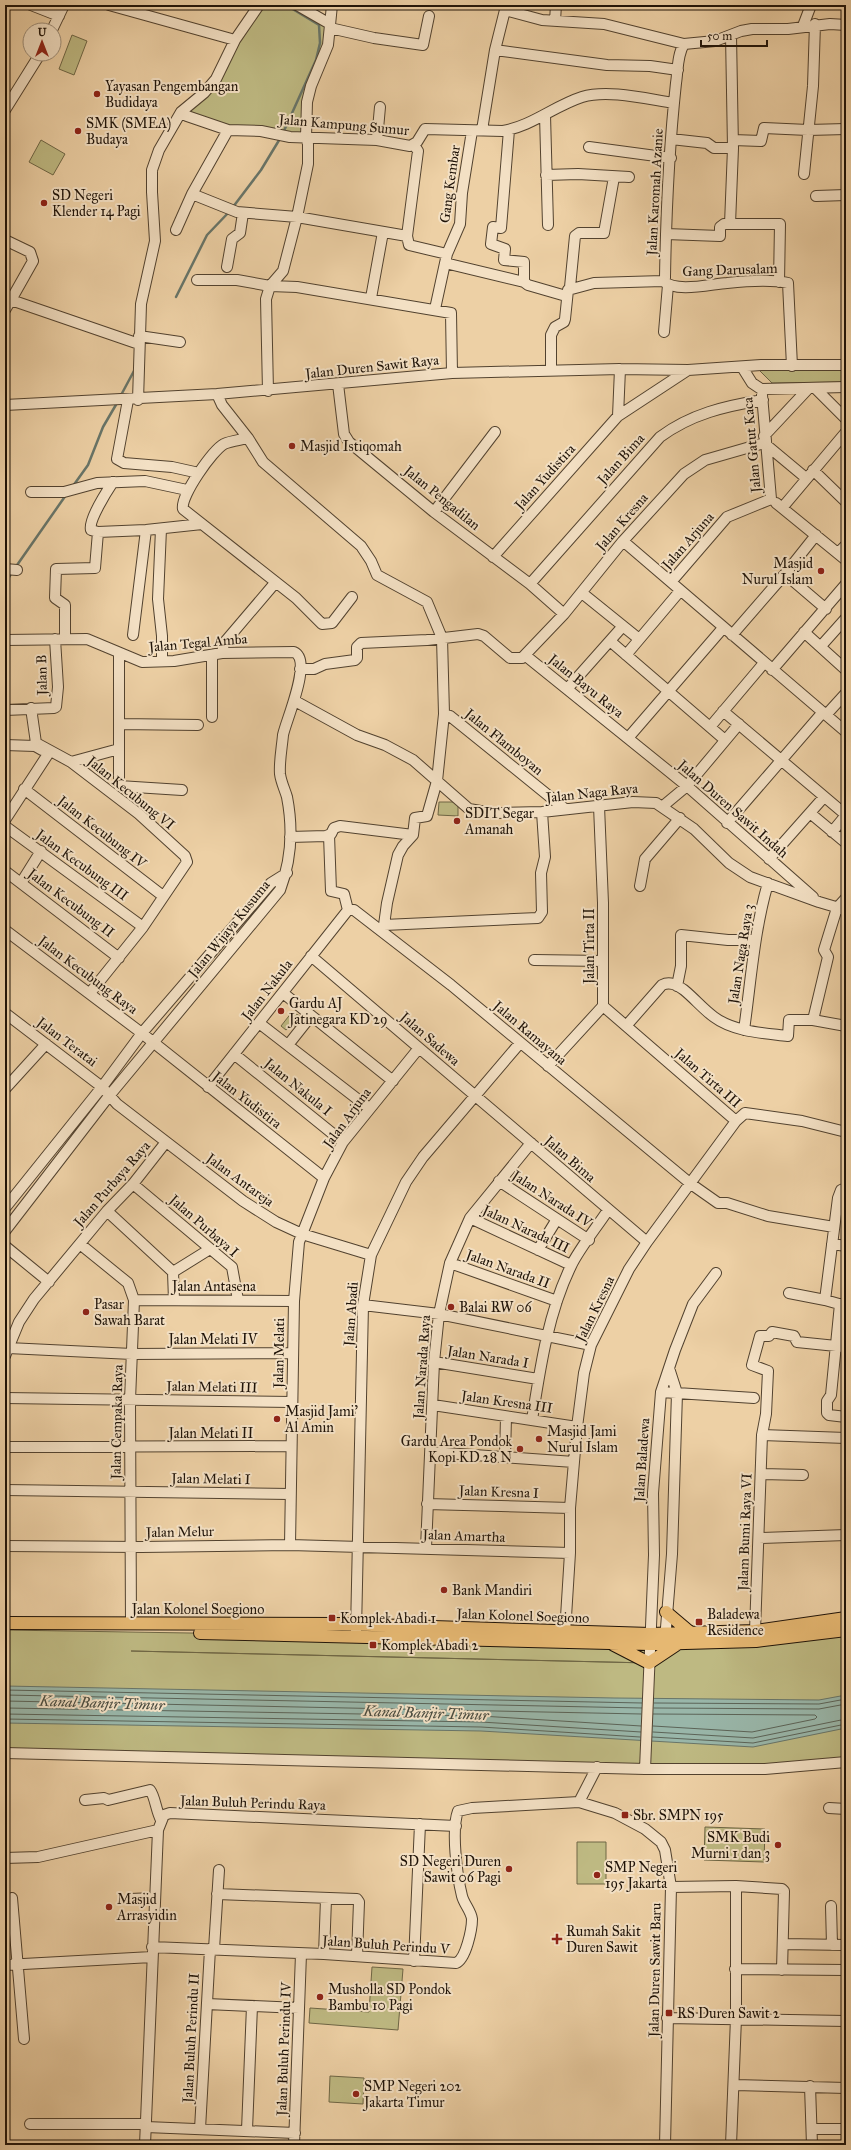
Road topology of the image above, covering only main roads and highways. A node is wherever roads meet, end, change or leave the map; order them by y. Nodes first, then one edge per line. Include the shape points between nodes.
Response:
1 (666, 1612) road end
2 (846, 1618) edge
3 (5, 1622) edge
4 (5, 1630) edge
5 (356, 1630) junction
6 (846, 1630) edge
7 (692, 1634) junction
8 (650, 1639) junction
9 (665, 1639) junction
10 (680, 1642) junction
11 (612, 1644) junction

1 - 7 main road
2 - 7 main road, Jalan Kolonel Soegiono via 756,1631
3 - 5 main road, Jalan Kolonel Soegiono
4 - 5 main road, Jalan Kolonel Soegiono
5 - 8 main road, Jalan Kolonel Soegiono via 565,1633
5 - 11 main road, Jalan Kolonel Soegiono via 453,1640 567,1640
6 - 10 main road, Jalan Kolonel Soegiono via 756,1641
7 - 9 main road, Jalan Kolonel Soegiono
8 - 9 main road, Jalan Kolonel Soegiono
8 - 11 main road, Jalan Kolonel Soegiono
9 - 10 main road, Jalan Kolonel Soegiono
10 - 11 main road via 649,1665

